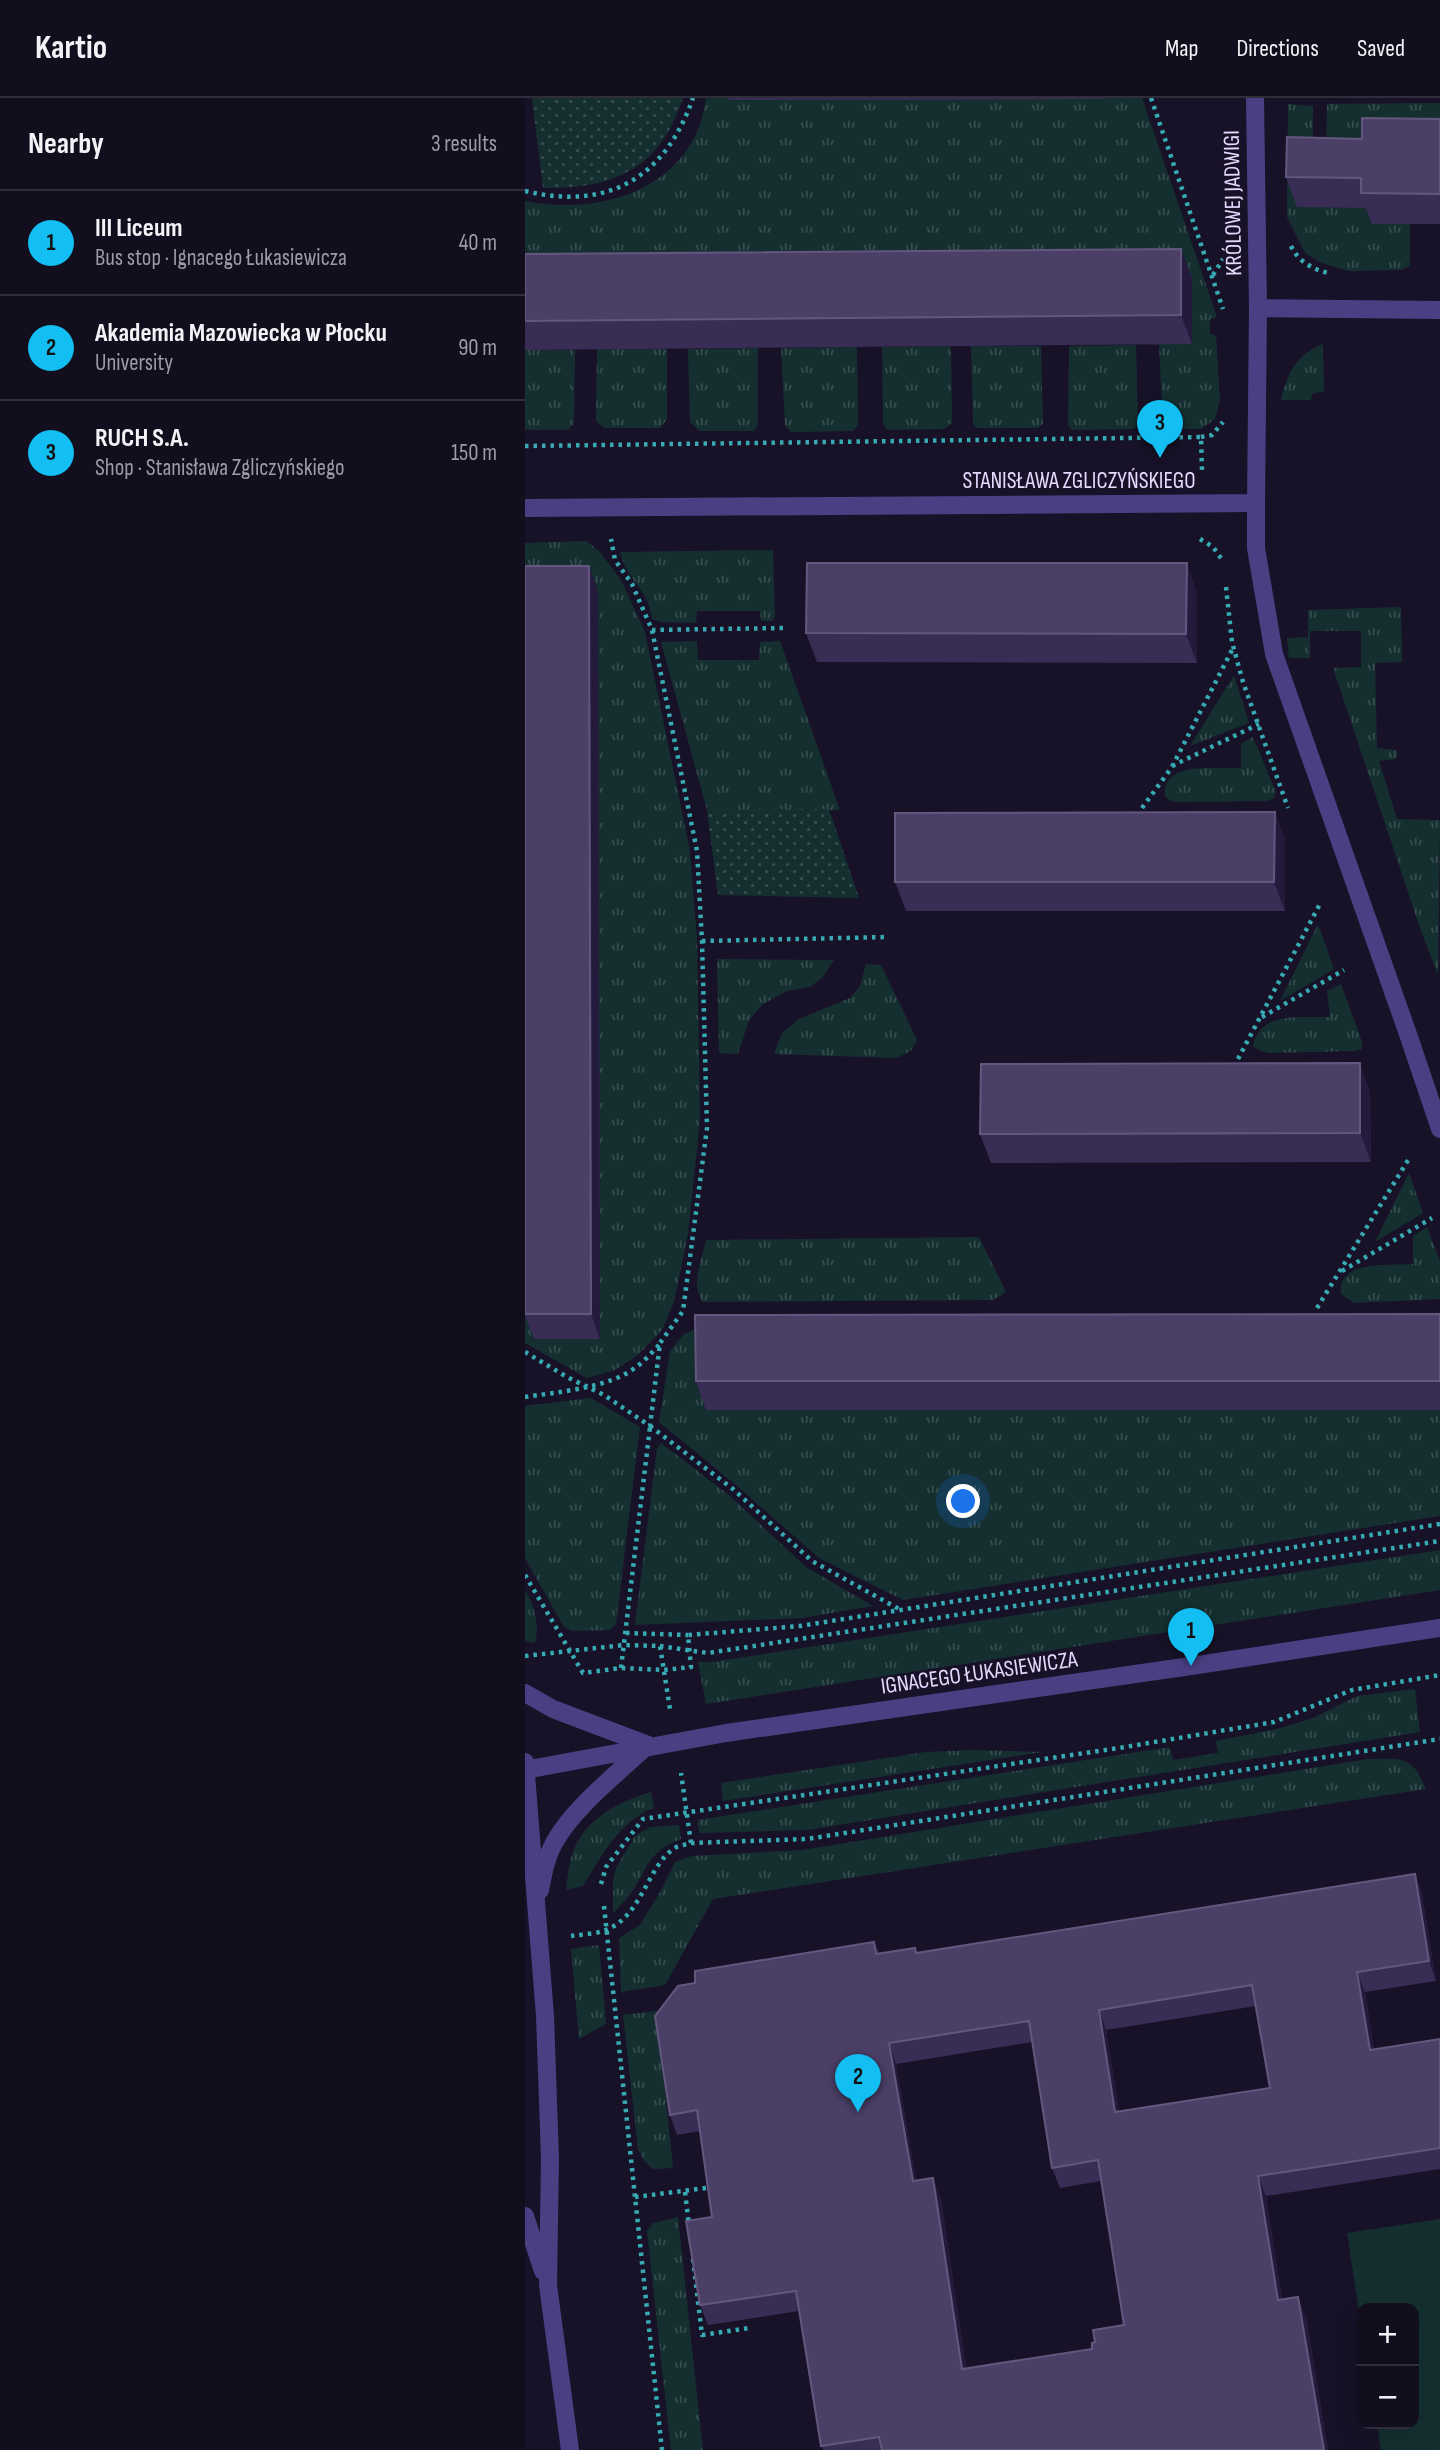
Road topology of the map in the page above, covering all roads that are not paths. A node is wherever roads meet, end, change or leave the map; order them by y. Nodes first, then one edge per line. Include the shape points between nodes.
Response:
1 (1255, 98) edge
2 (1258, 308) junction
3 (1440, 310) edge
4 (1256, 503) junction
5 (525, 508) edge
6 (1440, 1129) edge
7 (1440, 1628) edge
8 (525, 1693) edge
9 (648, 1745) junction
10 (525, 1767) edge
11 (536, 1913) junction
12 (525, 2216) edge
13 (548, 2285) junction
14 (570, 2450) edge

1 - 2 street, KRÓLOWEJ JADWIGI
2 - 3 street
2 - 4 street
4 - 5 street, STANISŁAWA ZGLICZYŃSKIEGO
4 - 6 street via 1256,548 1273,654
7 - 9 street, IGNACEGO ŁUKASIEWICZA
8 - 9 street via 553,1709
9 - 10 street, IGNACEGO ŁUKASIEWICZA
9 - 11 street via 588,1801 555,1843 544,1868
10 - 11 street
11 - 13 street via 550,2145
12 - 13 street
13 - 14 street

